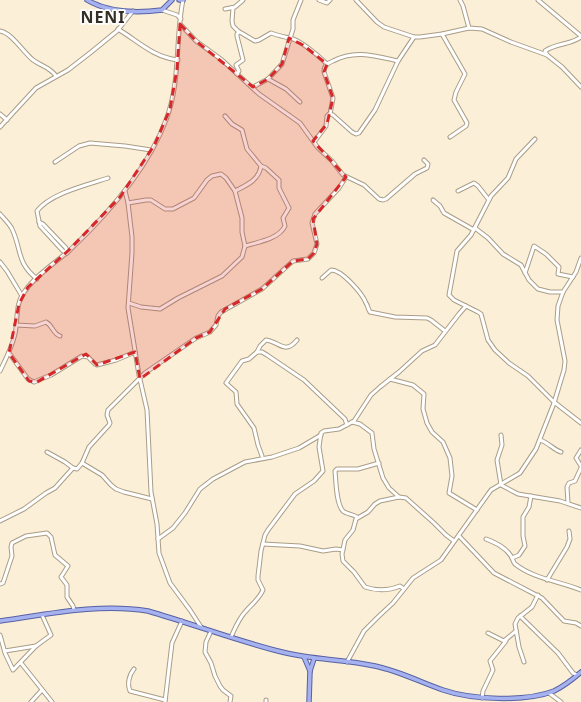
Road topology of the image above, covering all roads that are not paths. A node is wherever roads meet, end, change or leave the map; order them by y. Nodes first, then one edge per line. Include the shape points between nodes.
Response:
1 (87, 0) edge
2 (98, 0) edge
3 (172, 0) edge
4 (179, 0) edge
5 (183, 0) edge
6 (243, 0) edge
7 (301, 0) edge
8 (319, 0) edge
9 (330, 0) edge
10 (356, 0) edge
11 (460, 0) edge
12 (538, 0) edge
13 (94, 4) junction
14 (182, 6) junction
15 (233, 8) junction
16 (226, 9) dead end
17 (162, 10) junction
18 (133, 11) junction
19 (181, 19) junction
20 (180, 24) junction
21 (469, 28) junction
22 (118, 29) junction
23 (0, 31) edge
24 (239, 32) junction
25 (442, 34) junction
26 (414, 37) junction
27 (581, 37) edge
28 (289, 38) junction
29 (547, 55) junction
30 (178, 60) junction
31 (398, 61) junction
32 (327, 64) junction
33 (237, 74) junction
34 (56, 76) junction
35 (268, 79) junction
36 (253, 87) junction
37 (581, 87) edge
38 (300, 102) dead end
39 (0, 114) edge
40 (330, 114) junction
41 (225, 116) dead end
42 (7, 120) junction
43 (0, 127) edge
44 (450, 137) dead end
45 (535, 140) dead end
46 (314, 142) junction
47 (151, 150) junction
48 (424, 160) dead end
49 (55, 162) dead end
50 (261, 166) junction
51 (346, 177) junction
52 (108, 178) dead end
53 (235, 190) junction
54 (458, 190) dead end
55 (125, 192) junction
56 (433, 200) dead end
57 (489, 200) junction
58 (128, 203) junction
59 (0, 214) edge
60 (475, 229) junction
61 (245, 246) junction
62 (66, 253) junction
63 (581, 258) edge
64 (0, 262) edge
65 (525, 273) junction
66 (573, 277) junction
67 (322, 278) dead end
68 (37, 279) junction
69 (563, 292) junction
70 (22, 296) junction
71 (129, 302) junction
72 (466, 306) junction
73 (16, 325) junction
74 (445, 332) junction
75 (60, 336) dead end
76 (297, 340) dead end
77 (135, 352) junction
78 (257, 352) junction
79 (8, 353) junction
80 (0, 371) edge
81 (140, 378) junction
82 (390, 379) junction
83 (554, 402) junction
84 (352, 422) junction
85 (581, 423) edge
86 (347, 425) junction
87 (501, 435) dead end
88 (321, 436) junction
89 (540, 440) junction
90 (581, 450) edge
91 (47, 452) dead end
92 (561, 452) dead end
93 (262, 456) dead end
94 (82, 463) junction
95 (379, 463) junction
96 (581, 467) edge
97 (73, 468) junction
98 (501, 484) junction
99 (531, 496) junction
100 (399, 497) junction
101 (152, 499) junction
102 (568, 503) junction
103 (581, 508) edge
104 (477, 510) junction
105 (357, 518) junction
106 (0, 521) edge
107 (569, 531) dead end
108 (459, 536) junction
109 (158, 539) junction
110 (486, 539) dead end
111 (454, 541) junction
112 (263, 544) junction
113 (343, 550) junction
114 (512, 558) junction
115 (547, 580) junction
116 (0, 584) edge
117 (404, 589) junction
118 (581, 590) edge
119 (538, 595) junction
120 (74, 610) junction
121 (42, 616) junction
122 (520, 616) junction
123 (0, 621) edge
124 (182, 621) junction
125 (581, 626) edge
126 (201, 627) junction
127 (211, 631) junction
128 (516, 631) junction
129 (488, 633) dead end
130 (0, 635) edge
131 (231, 637) junction
132 (506, 641) junction
133 (36, 646) junction
134 (5, 652) junction
135 (0, 654) edge
136 (304, 657) junction
137 (314, 659) junction
138 (347, 662) junction
139 (524, 662) dead end
140 (21, 663) junction
141 (134, 669) dead end
142 (310, 671) junction
143 (581, 672) edge
144 (577, 675) junction
145 (42, 690) junction
146 (549, 693) junction
147 (482, 698) junction
148 (511, 700) edge
149 (165, 701) edge
150 (31, 702) edge
151 (52, 702) edge
152 (230, 702) edge
153 (309, 702) edge
154 (561, 702) edge

1 - 13 main road
2 - 13 street
3 - 17 main road
4 - 5 main road
4 - 14 street
5 - 14 street
6 - 15 street
7 - 28 street
8 - 9 street via 325,3
10 - 26 street via 384,27
11 - 21 street
12 - 27 street
13 - 18 main road via 113,10
14 - 19 street
15 - 16 street
15 - 24 street via 233,26
17 - 18 main road
17 - 19 street
18 - 22 street
19 - 20 street
20 - 30 street
20 - 33 street via 196,41
21 - 25 street
21 - 29 street via 482,29
22 - 30 street via 155,54
22 - 34 street via 68,70
23 - 34 street via 7,34 28,55
24 - 28 street via 255,41 271,33
24 - 33 street via 237,36 243,60 236,65 239,70
25 - 26 street
25 - 44 street via 465,74 454,100 467,124
26 - 31 street
27 - 29 street via 551,46 545,51
28 - 32 street via 304,45
28 - 35 street via 283,61
29 - 37 street
30 - 47 street via 168,114
31 - 32 street via 357,54 345,55
31 - 40 street via 374,110 359,133 352,132
32 - 40 street via 324,72 333,98
33 - 36 street
34 - 42 street via 36,88
35 - 36 street
35 - 38 street via 286,89
36 - 46 street via 300,123
39 - 42 street
40 - 46 street via 327,116 326,126
41 - 50 street via 242,130 247,149
42 - 43 street
45 - 57 street via 516,159 508,178
46 - 51 street
47 - 49 street via 90,143 79,146
47 - 55 street
48 - 51 street via 428,164 427,168 415,174 385,200 379,199 364,185
50 - 53 street via 253,181
50 - 61 street via 279,180 279,188 289,208 283,218 283,230 268,239
51 - 81 street via 315,214 312,228 317,249 311,257 293,261 262,289 222,312 210,332 196,338
52 - 62 street via 68,190 37,211 39,222 66,248
53 - 58 street via 226,178 219,174 207,180 194,198 173,210 165,209 151,200
53 - 61 street
54 - 57 street via 474,183
55 - 58 street
55 - 62 street
56 - 60 street via 444,213
57 - 60 street
58 - 71 street via 132,253
59 - 68 street via 14,234 23,264
60 - 65 street via 503,254 521,265
60 - 72 street via 457,252 449,292 454,300
61 - 71 street via 242,257 222,276 160,309 141,307
62 - 68 street
63 - 66 street
64 - 70 street
65 - 66 street via 534,246 559,267 558,274
65 - 69 street via 538,289
66 - 69 street
67 - 74 street via 331,270 337,271 364,298 370,312 395,317 427,318
68 - 70 street
69 - 83 street via 556,313 565,361
70 - 73 street
71 - 77 street
72 - 74 street
72 - 83 street via 481,314 488,340 495,350 528,376
73 - 75 street via 35,326 46,322
73 - 79 street
74 - 82 street via 435,345 422,351
76 - 78 street via 288,347 266,340
77 - 79 street via 97,364 82,356 34,382 28,379
77 - 81 street
78 - 86 street via 262,352 304,380 345,419
78 - 93 street via 242,361 226,383 236,392 237,404 254,428
79 - 80 street
81 - 94 street via 108,410 110,423 89,447
81 - 101 street via 147,410
82 - 84 street via 371,395 359,416
82 - 104 street via 414,384 424,394 423,409 427,423 443,442 450,458 452,476 448,492
83 - 85 street
83 - 89 street
84 - 86 street
84 - 95 street via 360,424 372,433
86 - 88 street via 324,431
87 - 98 street via 502,445 497,460
88 - 109 street via 299,448 246,462 212,479 201,487 173,528
88 - 112 street via 323,471 314,481 295,494 265,535
89 - 92 street
89 - 98 street via 520,473
90 - 96 street via 576,458
91 - 97 street
94 - 97 street
94 - 101 street via 102,475 116,489
95 - 100 street via 385,482
95 - 105 street via 358,469 335,471 338,500 342,510
96 - 102 street via 575,481 569,482 567,487
97 - 106 street via 56,488
98 - 99 street via 513,492
98 - 104 street via 491,490
99 - 102 street
99 - 114 street via 523,518 525,546 519,555
100 - 105 street via 380,501
100 - 111 street via 411,501
101 - 109 street
102 - 103 street
104 - 108 street
105 - 113 street via 353,530 345,540
107 - 115 street via 567,547
108 - 111 street
108 - 119 street via 494,573
109 - 126 street via 159,553 170,583
110 - 114 street via 501,546
111 - 117 street via 441,560 414,578
112 - 113 street via 300,546 323,551
112 - 131 street via 258,580 263,590 244,612
113 - 117 street via 343,561 365,587 385,590 400,586
114 - 115 street via 515,564
115 - 118 street
116 - 120 street via 3,583 12,556 12,543 26,536 47,533 51,537 55,555 68,566 61,577 67,585 67,597
117 - 138 street via 393,604 364,631
119 - 122 street via 532,607
119 - 125 street via 564,621
120 - 121 main road
120 - 124 main road via 132,608
121 - 123 main road
121 - 133 street via 51,635
122 - 128 street via 515,624
122 - 144 street
124 - 126 main road
124 - 149 street via 172,643
126 - 127 main road
127 - 131 main road
127 - 152 street via 205,652 220,686 231,696
128 - 132 street
128 - 139 street
129 - 132 street
130 - 134 street
131 - 136 main road
132 - 147 street via 490,661 493,670
133 - 134 street
133 - 140 street
134 - 135 street
134 - 140 street via 12,669
136 - 137 main road
136 - 142 main road
137 - 138 main road
137 - 142 main road
138 - 147 main road via 388,669 444,690
140 - 145 street
141 - 149 street via 129,677 130,691
142 - 153 main road
143 - 144 main road
144 - 146 main road via 566,685
145 - 150 street
145 - 151 street
146 - 148 main road
146 - 154 street
147 - 148 main road

